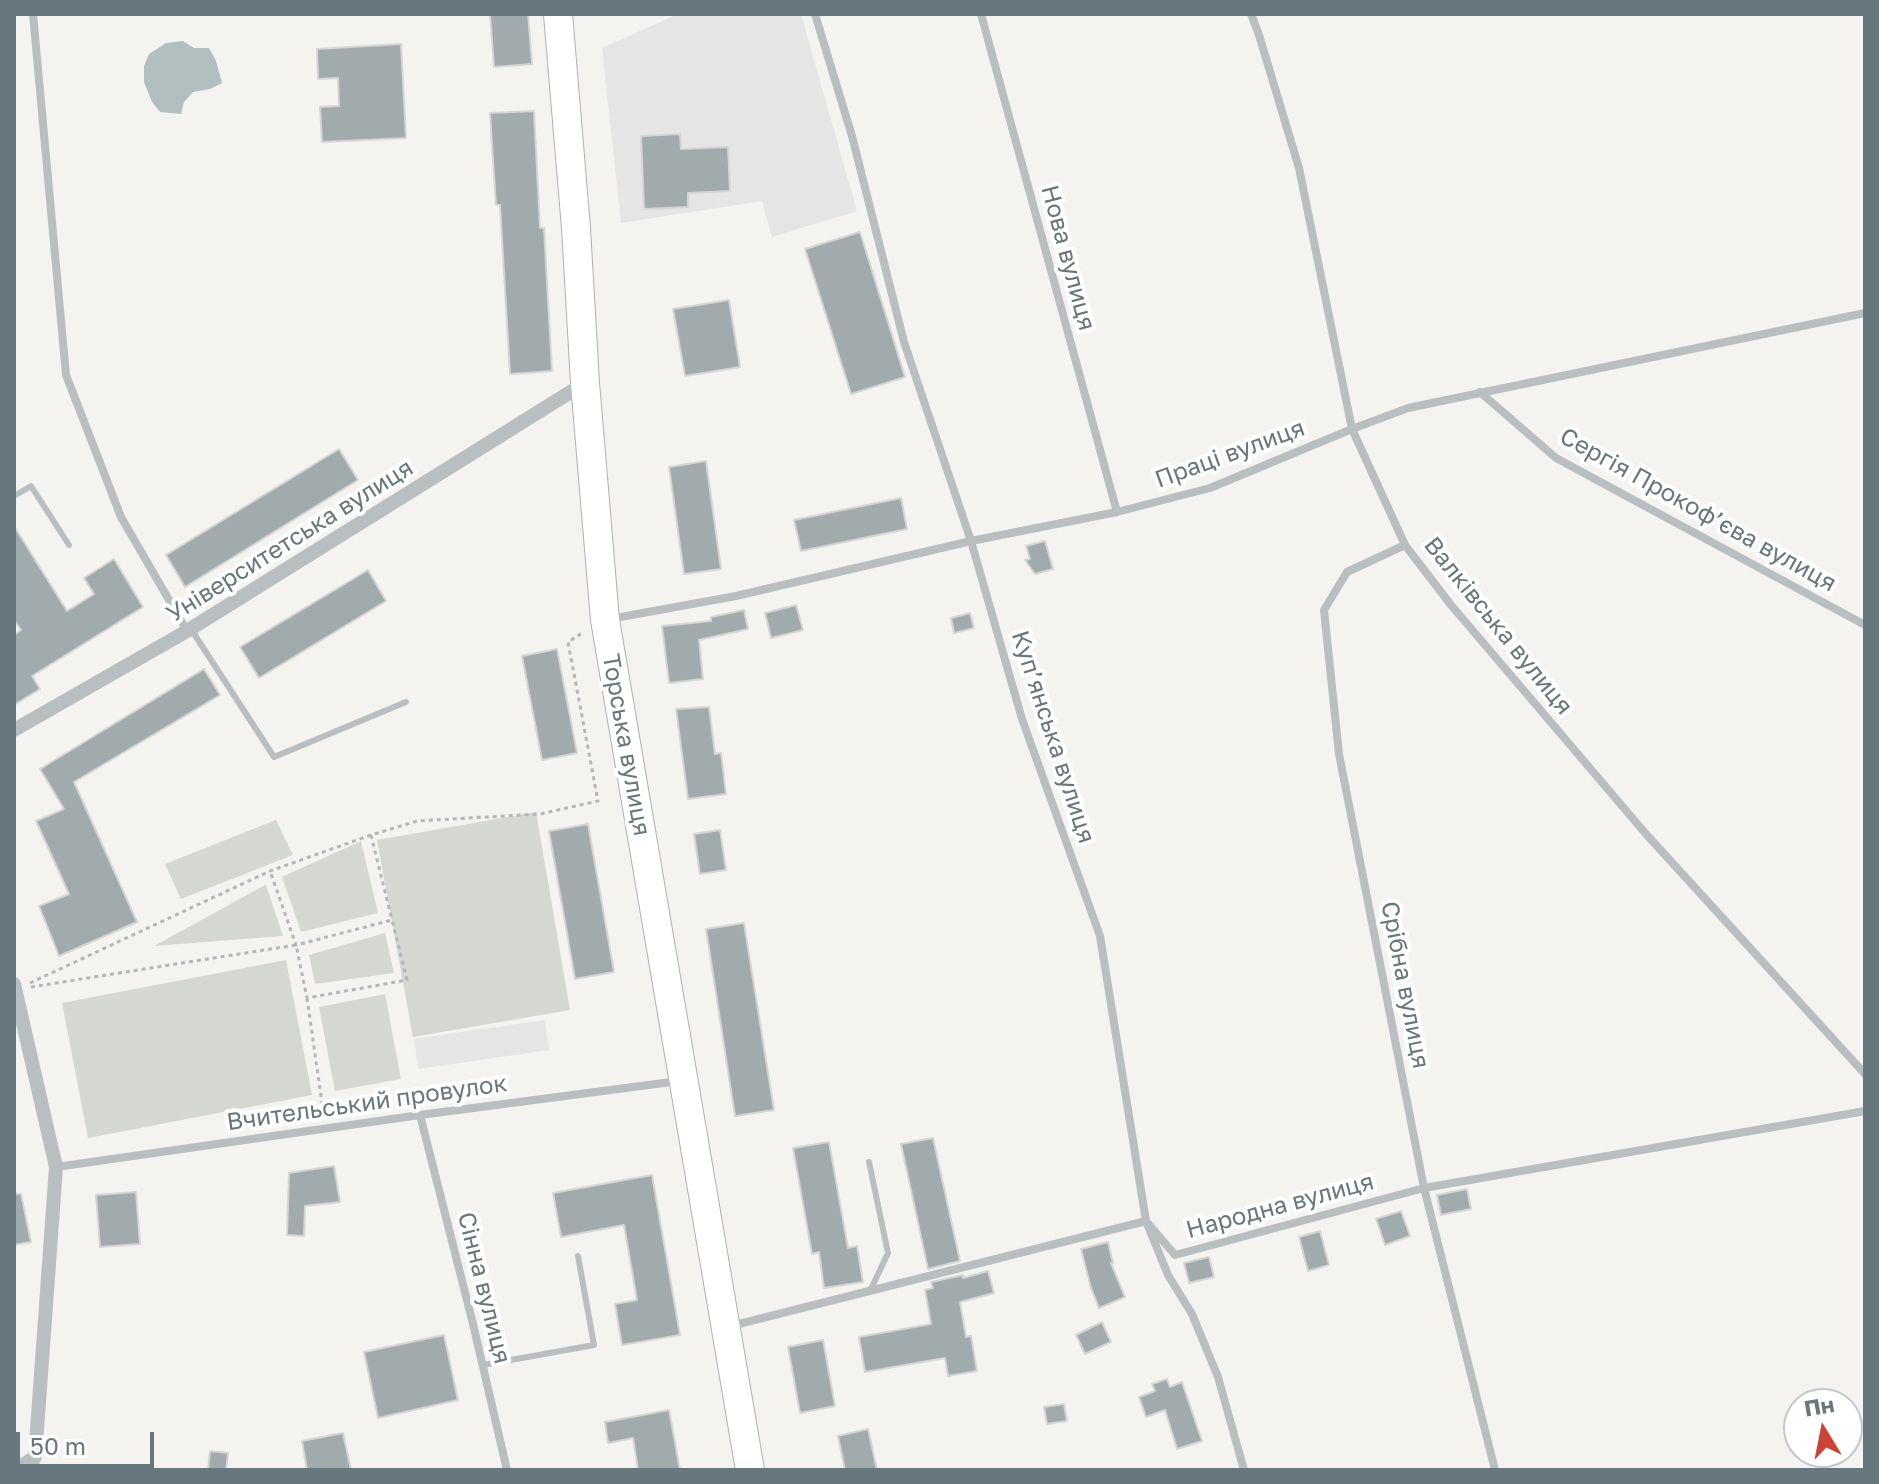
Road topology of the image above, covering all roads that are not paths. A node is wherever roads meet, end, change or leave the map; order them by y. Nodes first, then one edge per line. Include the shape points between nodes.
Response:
1 (33, 14) edge
2 (558, 14) edge
3 (815, 14) edge
4 (981, 14) edge
5 (1251, 14) edge
6 (1865, 313) edge
7 (585, 383) junction
8 (1480, 392) junction
9 (1352, 429) junction
10 (14, 496) edge
11 (1117, 512) junction
12 (971, 541) junction
13 (69, 545) dead end
14 (1405, 545) junction
15 (605, 620) junction
16 (1865, 625) edge
17 (189, 630) junction
18 (406, 702) dead end
19 (14, 730) edge
20 (15, 987) edge
21 (1865, 1074) edge
22 (683, 1080) junction
23 (1865, 1111) edge
24 (420, 1115) junction
25 (869, 1162) dead end
26 (56, 1167) junction
27 (1424, 1188) junction
28 (1146, 1221) junction
29 (578, 1256) dead end
30 (870, 1291) junction
31 (726, 1327) junction
32 (483, 1365) junction
33 (36, 1464) edge
34 (15, 1470) edge
35 (507, 1470) edge
36 (750, 1470) edge
37 (1244, 1470) edge
38 (1495, 1470) edge

1 - 17 street via 66,375 121,517
2 - 7 main road, Торська вулиця
3 - 12 street, Куп’янська вулиця via 904,342
4 - 11 street, Нова вулиця
5 - 9 street, Валківська вулиця via 1299,168
6 - 8 street, Праці вулиця
7 - 15 main road, Торська вулиця
7 - 17 street, Університетська вулиця
8 - 9 street, Праці вулиця via 1408,408
8 - 16 street, Сергія Прокоф’єва вулиця via 1556,458
9 - 11 street, Праці вулиця via 1210,488
9 - 14 street, Валківська вулиця
10 - 13 lane via 31,486
11 - 12 street, Праці вулиця
12 - 15 street, Праці вулиця via 736,596
12 - 28 street, Куп’янська вулиця via 1022,719 1100,936
14 - 21 street, Валківська вулиця via 1646,834
14 - 27 street, Срібна вулиця via 1347,572 1324,610 1339,754
15 - 22 main road, Торська вулиця
17 - 18 lane via 274,757
17 - 19 street, Університетська вулиця
20 - 26 street
22 - 24 street, Вчительський провулок
22 - 31 main road, Торська вулиця
23 - 27 street, Народна вулиця
24 - 26 street, Вчительський провулок
24 - 32 street, Сінна вулиця
25 - 30 lane via 888,1253
26 - 33 street
27 - 28 street, Народна вулиця via 1175,1255
27 - 38 street, Срібна вулиця
28 - 30 street
28 - 37 street, Куп’янська вулиця via 1218,1377
29 - 32 lane via 594,1345
30 - 31 street
31 - 36 main road, Торська вулиця
32 - 35 street, Сінна вулиця
33 - 34 street

